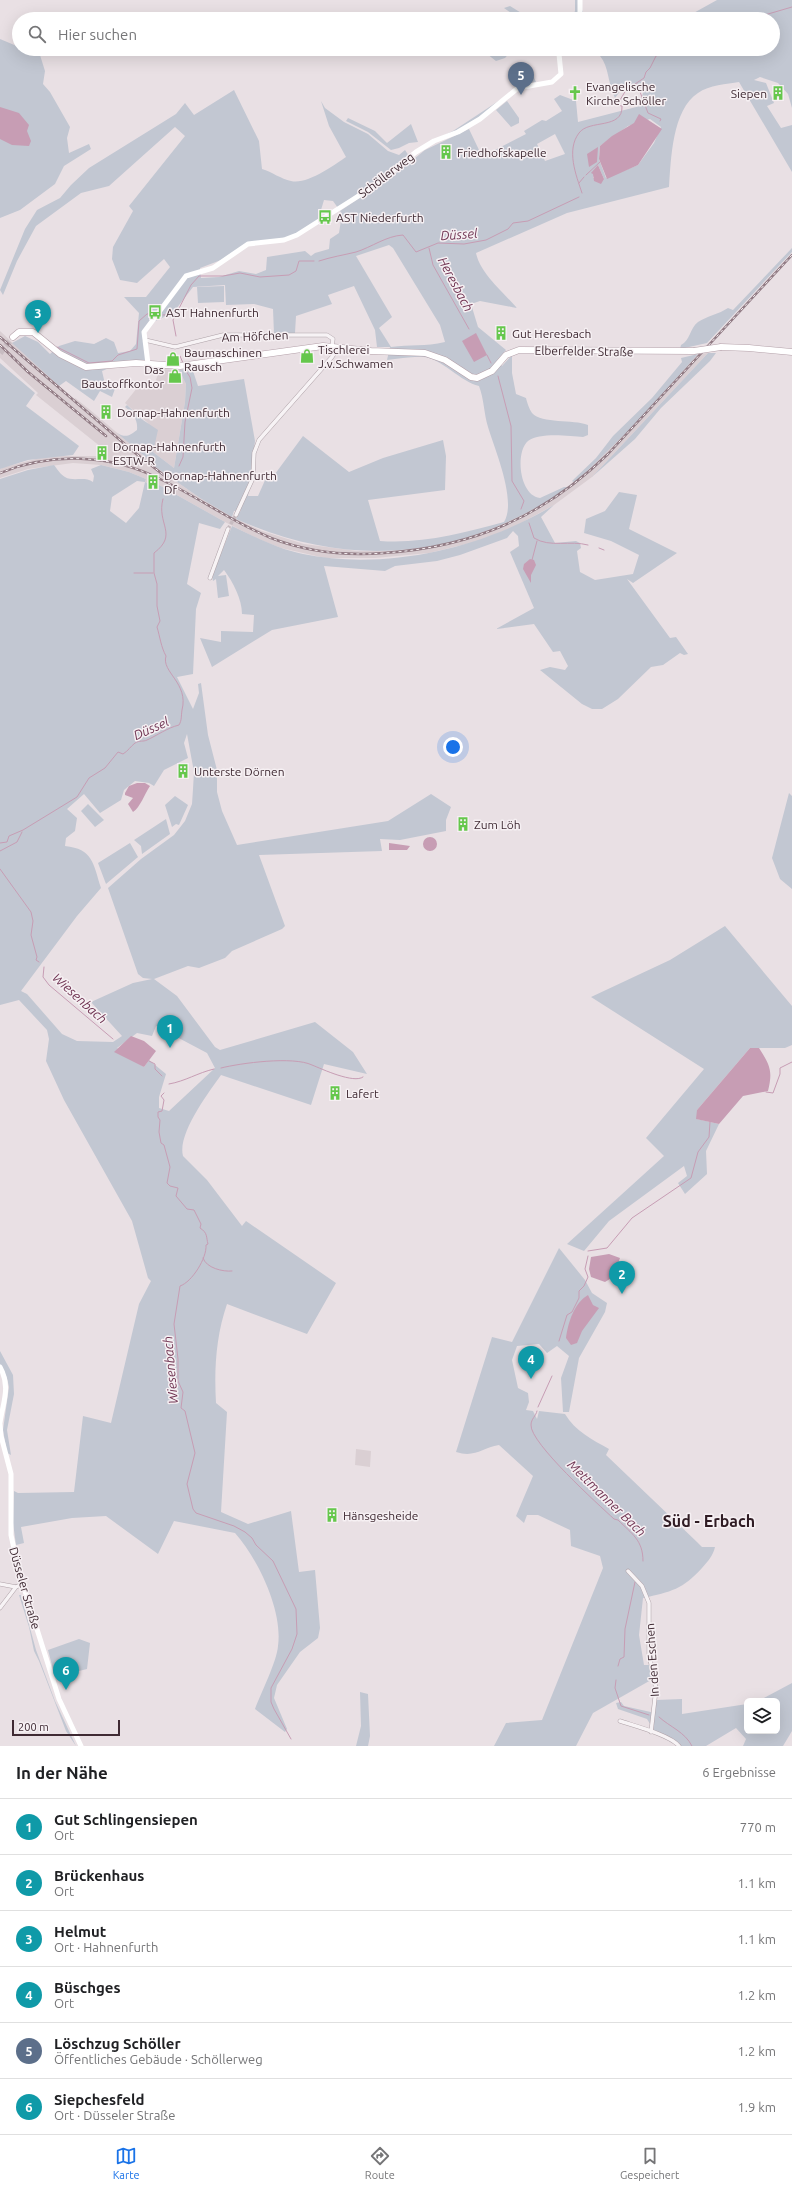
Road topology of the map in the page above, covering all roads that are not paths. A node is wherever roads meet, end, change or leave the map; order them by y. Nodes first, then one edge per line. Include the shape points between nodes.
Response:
1 (580, 0) edge
2 (580, 12) edge
3 (559, 56) edge
4 (13, 337) tunnel mouth
5 (145, 340) junction
6 (335, 348) junction
7 (792, 352) edge
8 (148, 364) junction
9 (236, 514) tunnel mouth
10 (228, 529) tunnel mouth
11 (210, 578) dead end
12 (0, 1367) edge
13 (0, 1423) edge
14 (628, 1571) dead end
15 (0, 1584) edge
16 (22, 1584) junction
17 (16, 1587) junction
18 (0, 1608) edge
19 (620, 1721) dead end
20 (651, 1732) junction
21 (81, 1746) edge
22 (679, 1746) edge

1 - 2 street
3 - 5 street, Schöllerweg via 561,74 554,81 518,88 480,119 416,152 371,188 297,235 284,240 248,244 213,268 186,276 144,332
4 - 8 main road via 19,332 33,332 60,354 86,367
5 - 6 street, Am Höfchen via 175,347 223,335 327,335 333,339
5 - 8 street, Schöllerweg
6 - 7 main road, Elberfelder Straße, bridge via 415,351 430,354 477,378 492,371 506,355 519,350 694,351 737,347
6 - 8 main road via 313,346 180,366
6 - 9 street via 332,357 259,440 254,453 253,478
10 - 11 street
12 - 13 street, Düsseler Straße via 7,1385
13 - 16 street, Düsseler Straße via 11,1474 10,1518 13,1549
14 - 20 street, In den Eschen via 642,1586 649,1603 649,1654 656,1690
15 - 17 street
16 - 17 street
16 - 21 street, Düsseler Straße via 59,1699
17 - 18 street
19 - 20 street
20 - 22 street via 676,1742

